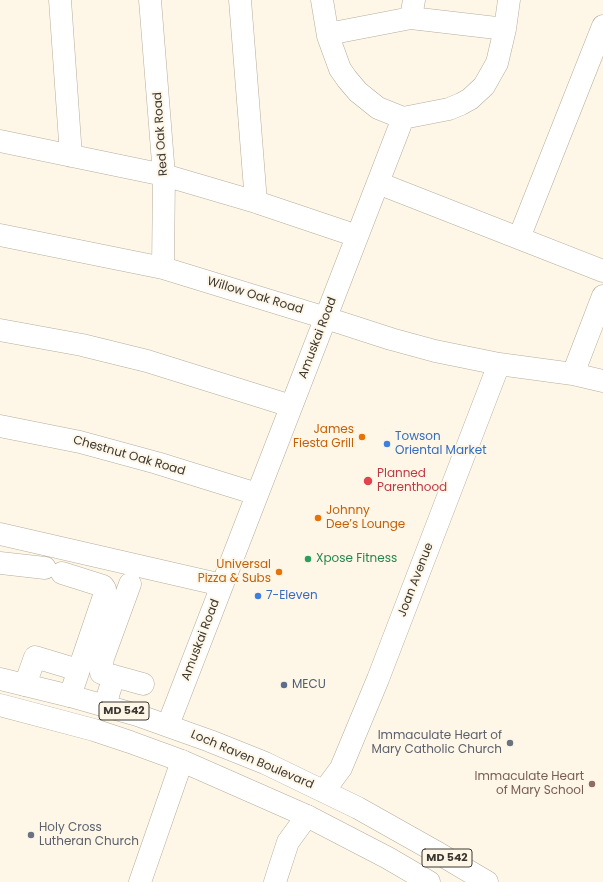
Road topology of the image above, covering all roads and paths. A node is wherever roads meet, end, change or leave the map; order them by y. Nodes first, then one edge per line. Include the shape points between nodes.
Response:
1 (60, 0) edge
2 (150, 0) edge
3 (240, 0) edge
4 (322, 0) edge
5 (509, 0) edge
6 (412, 9) edge
7 (603, 26) edge
8 (505, 29) junction
9 (328, 34) junction
10 (403, 118) junction
11 (0, 141) edge
12 (71, 156) junction
13 (164, 175) junction
14 (378, 183) junction
15 (256, 202) junction
16 (0, 235) edge
17 (357, 236) junction
18 (519, 238) junction
19 (163, 268) junction
20 (603, 271) edge
21 (603, 296) edge
22 (326, 318) junction
23 (0, 330) edge
24 (499, 364) junction
25 (573, 374) junction
26 (603, 381) edge
27 (291, 406) junction
28 (0, 426) edge
29 (257, 494) junction
30 (0, 534) edge
31 (0, 563) edge
32 (130, 584) dead end
33 (222, 585) junction
34 (78, 670) junction
35 (114, 676) junction
36 (0, 679) edge
37 (25, 684) junction
38 (143, 684) dead end
39 (70, 696) junction
40 (0, 705) edge
41 (105, 706) junction
42 (168, 725) junction
43 (182, 761) junction
44 (324, 791) junction
45 (307, 816) junction
46 (140, 882) edge
47 (275, 882) edge
48 (429, 882) edge
49 (487, 882) edge

1 - 12 street
2 - 13 street, Red Oak Road
3 - 15 street
4 - 9 street
5 - 8 street
6 - 8 street
6 - 9 street
7 - 18 street
8 - 10 street via 497,63 484,86 470,99 449,109
9 - 10 street via 340,69 358,92 378,108
10 - 14 street, Amuskai Road
11 - 12 street
12 - 13 street
13 - 15 street
13 - 19 street, Red Oak Road
14 - 17 street, Amuskai Road
14 - 18 street
15 - 17 street
16 - 19 street, Willow Oak Road
17 - 22 street, Amuskai Road
18 - 20 street
19 - 22 street, Willow Oak Road
21 - 25 street
22 - 24 street, Willow Oak Road via 435,351
22 - 27 street, Amuskai Road
23 - 27 street via 82,345 147,361
24 - 25 street, Willow Oak Road
24 - 44 street, Joan Avenue via 372,694 341,768
25 - 26 street, Willow Oak Road
27 - 29 street, Amuskai Road
28 - 29 street, Chestnut Oak Road via 80,442
29 - 33 street, Amuskai Road
30 - 33 street
31 - 34 street via 54,570 103,586 105,593
32 - 35 street via 103,658 101,673
33 - 42 street, Amuskai Road
34 - 37 street via 35,657
34 - 39 street
35 - 38 street
35 - 41 street
36 - 37 street, Loch Raven Boulevard / MD 542
37 - 39 street, Loch Raven Boulevard / MD 542
39 - 41 street, Loch Raven Boulevard / MD 542
40 - 43 street, MD 542 via 94,730
41 - 42 street, Loch Raven Boulevard / MD 542
42 - 44 street, Loch Raven Boulevard / MD 542 via 265,763
43 - 45 street, MD 542
43 - 46 street
44 - 45 street, Joan Avenue
44 - 49 street, Loch Raven Boulevard / MD 542 via 407,835
45 - 47 street, Joan Avenue via 288,842
45 - 48 street, MD 542

